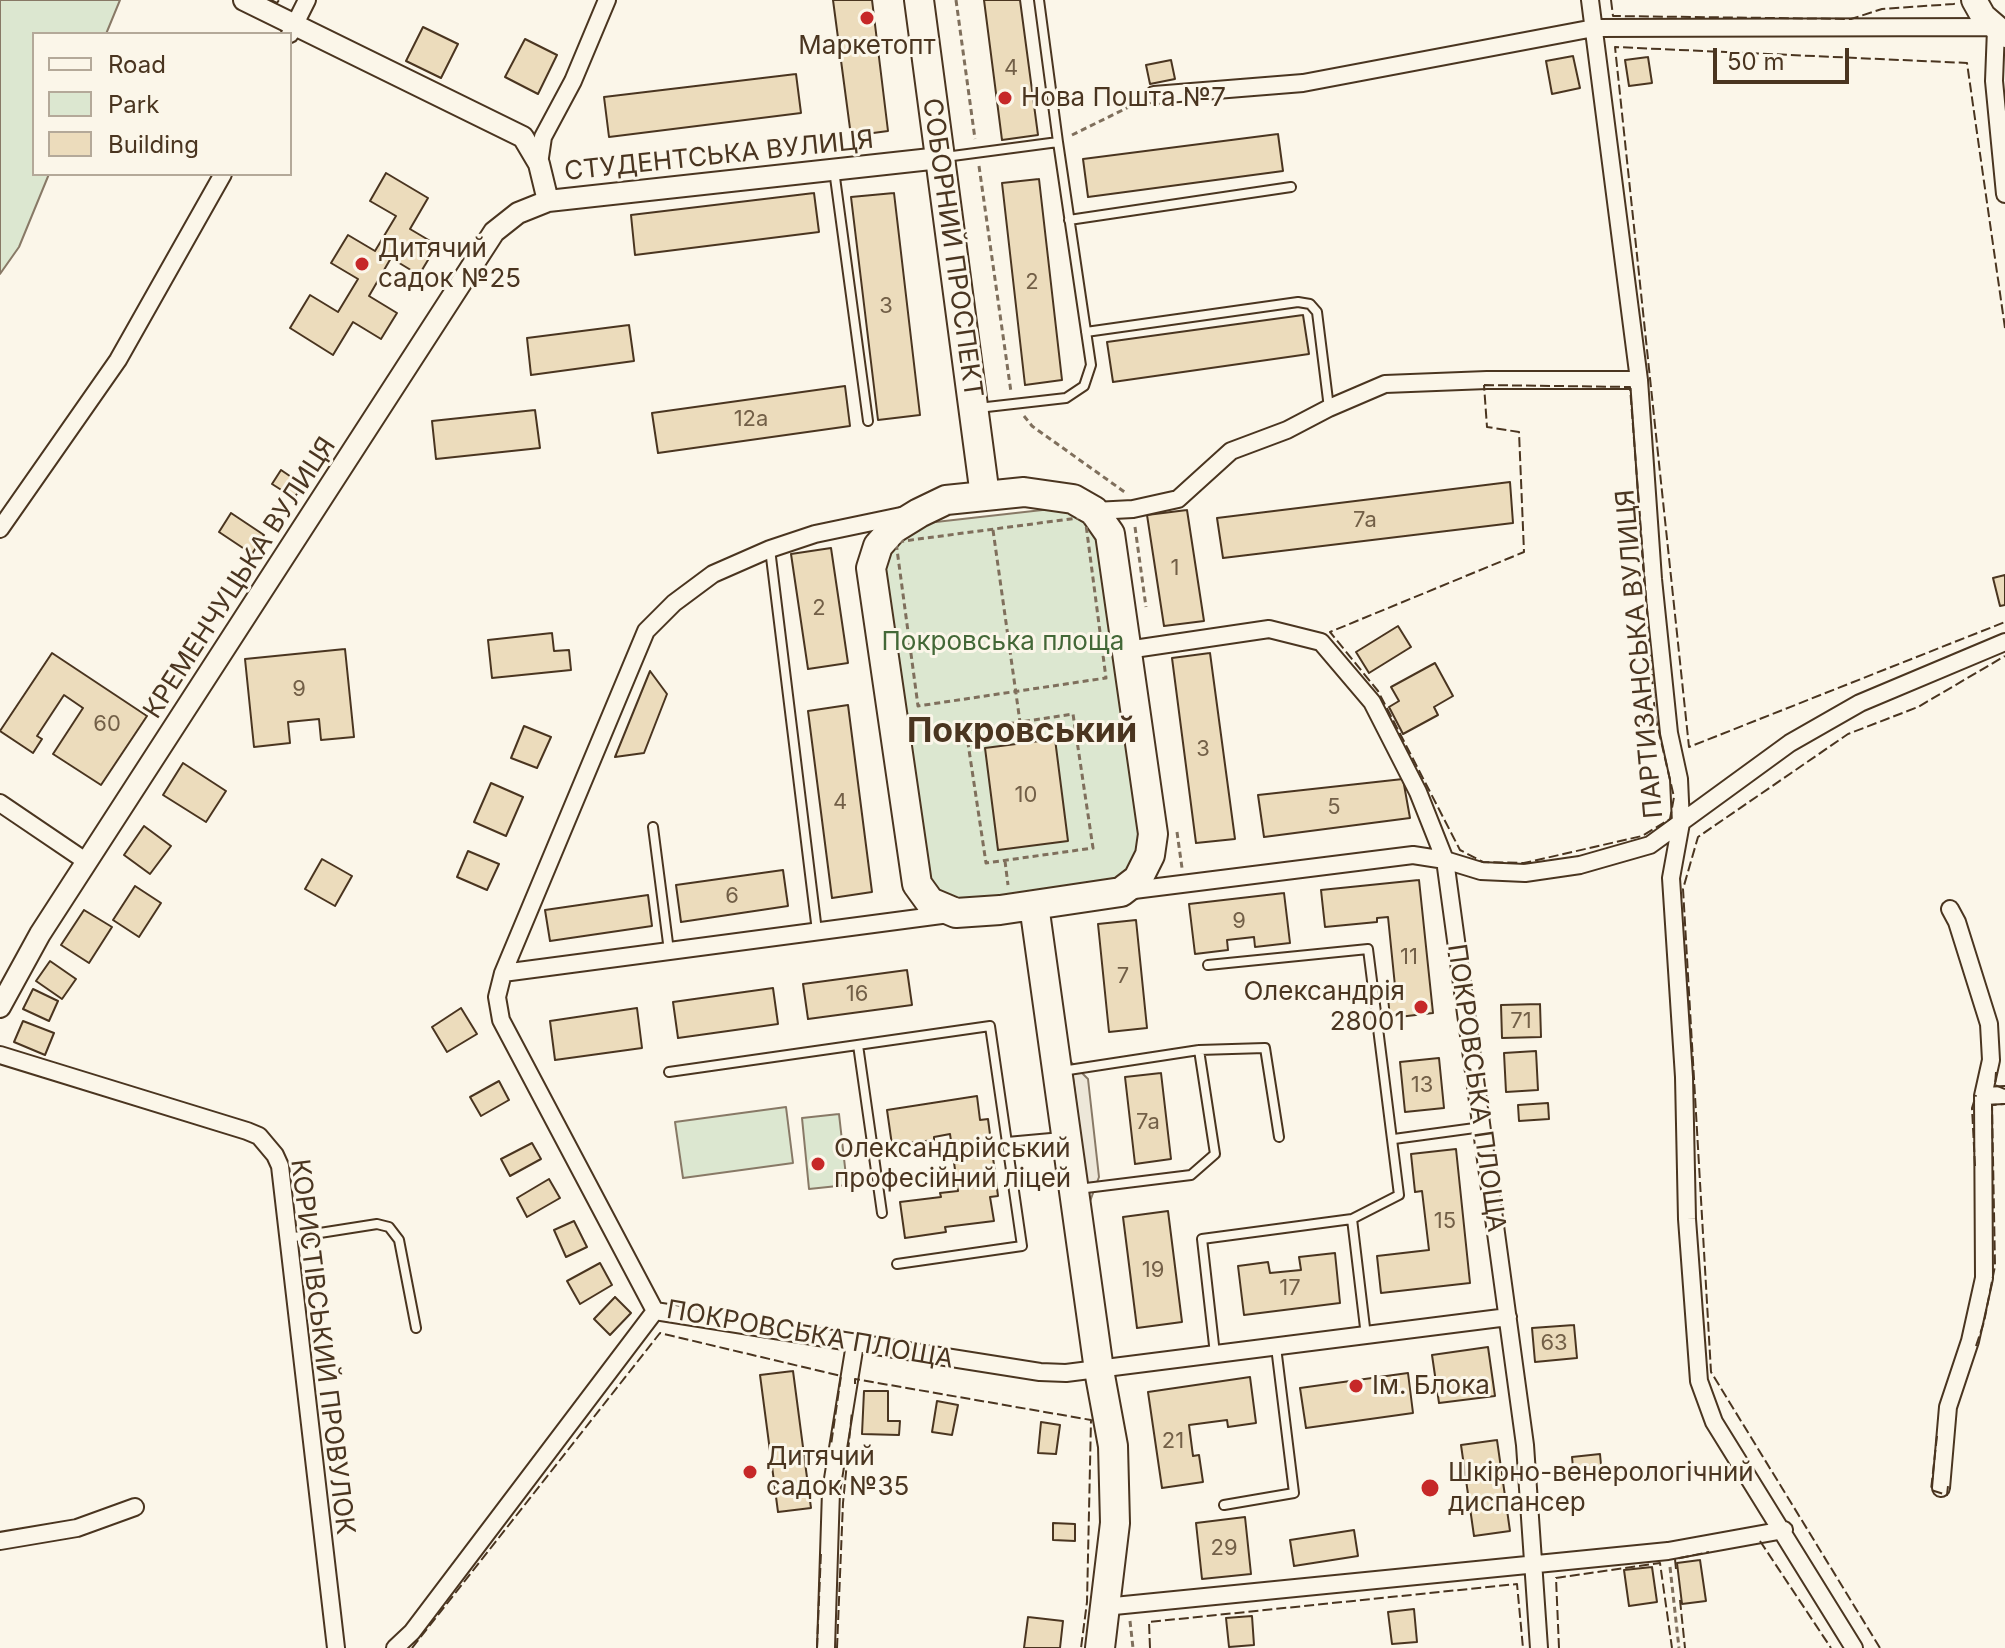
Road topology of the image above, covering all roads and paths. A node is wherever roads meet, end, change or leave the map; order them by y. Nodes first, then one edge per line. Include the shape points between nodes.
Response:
1 (244, 0) edge
2 (307, 0) edge
3 (607, 0) edge
4 (919, 0) edge
5 (956, 0) edge
6 (1039, 0) edge
7 (1590, 0) edge
8 (1974, 0) edge
9 (1594, 28) junction
10 (292, 29) edge
11 (2002, 30) edge
12 (1154, 95) joint
13 (1058, 142) junction
14 (977, 152) junction
15 (940, 158) junction
16 (539, 164) junction
17 (834, 169) junction
18 (222, 176) edge
19 (1291, 187) dead end
20 (2005, 194) edge
21 (548, 201) junction
22 (1069, 220) junction
23 (1086, 332) junction
24 (1639, 380) junction
25 (1014, 404) junction
26 (1329, 408) junction
27 (973, 409) junction
28 (868, 421) dead end
29 (985, 496) junction
30 (1133, 509) junction
31 (1094, 511) junction
32 (919, 513) junction
33 (0, 529) edge
34 (993, 530) junction
35 (770, 549) junction
36 (2005, 642) edge
37 (1139, 648) junction
38 (1016, 691) junction
39 (1020, 722) junction
40 (0, 803) edge
41 (1681, 823) junction
42 (1176, 825) dead end
43 (653, 827) dead end
44 (1445, 860) junction
45 (1005, 861) junction
46 (87, 862) junction
47 (1183, 870) dead end
48 (1008, 887) dead end
49 (1121, 892) junction
50 (1034, 905) junction
51 (1950, 909) dead end
52 (956, 913) junction
53 (817, 931) junction
54 (669, 951) junction
55 (1208, 965) dead end
56 (503, 973) junction
57 (0, 1007) edge
58 (858, 1045) junction
59 (1199, 1050) junction
60 (0, 1055) edge
61 (669, 1072) dead end
62 (1058, 1072) junction
63 (2005, 1095) edge
64 (1983, 1096) junction
65 (1482, 1127) junction
66 (1066, 1136) junction
67 (1279, 1137) dead end
68 (1394, 1139) junction
69 (1007, 1142) junction
70 (1074, 1190) junction
71 (882, 1213) dead end
72 (1352, 1219) junction
73 (288, 1238) junction
74 (897, 1264) dead end
75 (655, 1311) junction
76 (1508, 1317) junction
77 (416, 1328) dead end
78 (1366, 1336) junction
79 (855, 1344) junction
80 (1276, 1347) junction
81 (1215, 1355) junction
82 (1099, 1370) junction
83 (1941, 1488) dead end
84 (1224, 1505) dead end
85 (135, 1507) dead end
86 (1784, 1530) junction
87 (0, 1541) edge
88 (1668, 1551) junction
89 (1533, 1565) junction
90 (1116, 1606) junction
91 (336, 1648) edge
92 (395, 1648) edge
93 (826, 1648) edge
94 (1100, 1648) edge
95 (1133, 1648) edge
96 (1539, 1648) edge
97 (1679, 1648) edge
98 (1854, 1648) edge

1 - 10 street, СТУДЕНТСЬКА ВУЛИЦЯ
2 - 10 street
3 - 16 street via 543,137
4 - 15 highway, СОБОРНИЙ ПРОСПЕКТ
5 - 14 path
6 - 13 lane
7 - 9 street, ПАРТИЗАНСЬКА ВУЛИЦЯ
8 - 11 main road via 1983,16
9 - 11 street
9 - 12 street via 1303,83
9 - 24 street, ПАРТИЗАНСЬКА ВУЛИЦЯ
10 - 16 street, СТУДЕНТСЬКА ВУЛИЦЯ via 523,137
11 - 20 street via 1994,81
12 - 13 path
13 - 14 lane
13 - 22 lane
14 - 15 lane
14 - 25 path
15 - 17 street, СТУДЕНТСЬКА ВУЛИЦЯ
15 - 27 highway, СОБОРНИЙ ПРОСПЕКТ
16 - 21 street, СТУДЕНТСЬКА ВУЛИЦЯ
17 - 21 street, СТУДЕНТСЬКА ВУЛИЦЯ
17 - 28 lane
18 - 33 street via 118,360
19 - 22 lane
21 - 46 street, КРЕМЕНЧУЦЬКА ВУЛИЦЯ via 518,213 494,232
22 - 23 lane
23 - 25 lane via 1091,365 1084,386 1066,398
23 - 26 lane via 1310,304 1317,312
24 - 26 street via 1385,384
24 - 41 street, ПАРТИЗАНСЬКА ВУЛИЦЯ via 1653,579
25 - 27 lane
25 - 30 path via 1032,426 1125,492
26 - 30 street via 1231,451 1178,499
27 - 29 highway, СОБОРНИЙ ПРОСПЕКТ
29 - 31 highway, ПОКРОВСЬКА ПЛОЩА via 1024,492 1073,499
29 - 32 highway, ПОКРОВСЬКА ПЛОЩА via 946,500
30 - 31 street
30 - 37 path
31 - 37 highway via 1110,534
32 - 35 street, ПОКРОВСЬКА ПЛОЩА via 815,534
32 - 52 highway, ПОКРОВСЬКА ПЛОЩА via 878,546 871,568 917,884 930,902
34 - 38 path
34 - 38 path via 1085,517 1106,678
34 - 38 path via 896,542 918,706
35 - 53 lane
35 - 56 street, ПОКРОВСЬКА ПЛОЩА via 713,574 646,631
36 - 41 street via 1860,703 1790,743
37 - 44 street, ПОКРОВСЬКА ПЛОЩА via 1269,629 1321,642 1372,702 1418,792
37 - 49 highway via 1153,834 1138,879
38 - 39 path
39 - 45 path via 966,730 986,863
39 - 45 path via 1073,714 1093,848
40 - 46 street
41 - 44 street via 1650,845 1580,865 1525,873 1481,871
41 - 86 street, ПАРТИЗАНСЬКА ВУЛИЦЯ via 1671,878 1699,1381 1714,1422
42 - 47 path
43 - 54 lane
44 - 49 street via 1413,855
44 - 65 street, ПОКРОВСЬКА ПЛОЩА
45 - 48 path
46 - 57 street, КРЕМЕНЧУЦЬКА ВУЛИЦЯ
49 - 50 highway
50 - 52 highway
50 - 62 highway
51 - 64 street via 1989,1024 1991,1060
52 - 53 street
53 - 54 street
54 - 56 street
55 - 68 lane via 1368,949
56 - 75 street, ПОКРОВСЬКА ПЛОЩА via 497,997 501,1020
58 - 61 lane
58 - 69 lane via 990,1026
58 - 71 lane
59 - 62 lane
59 - 67 lane via 1265,1048
59 - 70 lane via 1215,1154 1191,1175
60 - 73 street, КОРИСТІВСЬКИЙ ПРОВУЛОК via 259,1136 280,1166
62 - 66 highway
63 - 64 street
64 - 83 street via 1984,1278 1948,1407
65 - 68 lane
65 - 76 street, ПОКРОВСЬКА ПЛОЩА
66 - 69 lane
66 - 70 highway
68 - 72 lane via 1399,1195
69 - 74 lane via 1022,1246
70 - 82 highway
72 - 78 lane
72 - 81 lane via 1202,1239
73 - 77 lane via 377,1224 389,1227 399,1240
73 - 91 street, КОРИСТІВСЬКИЙ ПРОВУЛОК
75 - 79 street, ПОКРОВСЬКА ПЛОЩА
75 - 92 street
76 - 78 street, ПОКРОВСЬКА ПЛОЩА
76 - 89 street, ПОКРОВСЬКА ПЛОЩА via 1525,1445
78 - 80 street, ПОКРОВСЬКА ПЛОЩА
79 - 82 street, ПОКРОВСЬКА ПЛОЩА via 1040,1372
79 - 93 street via 831,1491
80 - 81 street, ПОКРОВСЬКА ПЛОЩА
80 - 84 lane via 1294,1493
81 - 82 street, ПОКРОВСЬКА ПЛОЩА
82 - 90 highway via 1113,1446
85 - 87 street via 77,1528
86 - 88 street
86 - 98 street, ПАРТИЗАНСЬКА ВУЛИЦЯ
88 - 89 street
88 - 97 path
89 - 90 street
89 - 96 street, ПОКРОВСЬКА ПЛОЩА
90 - 94 highway
90 - 95 path

